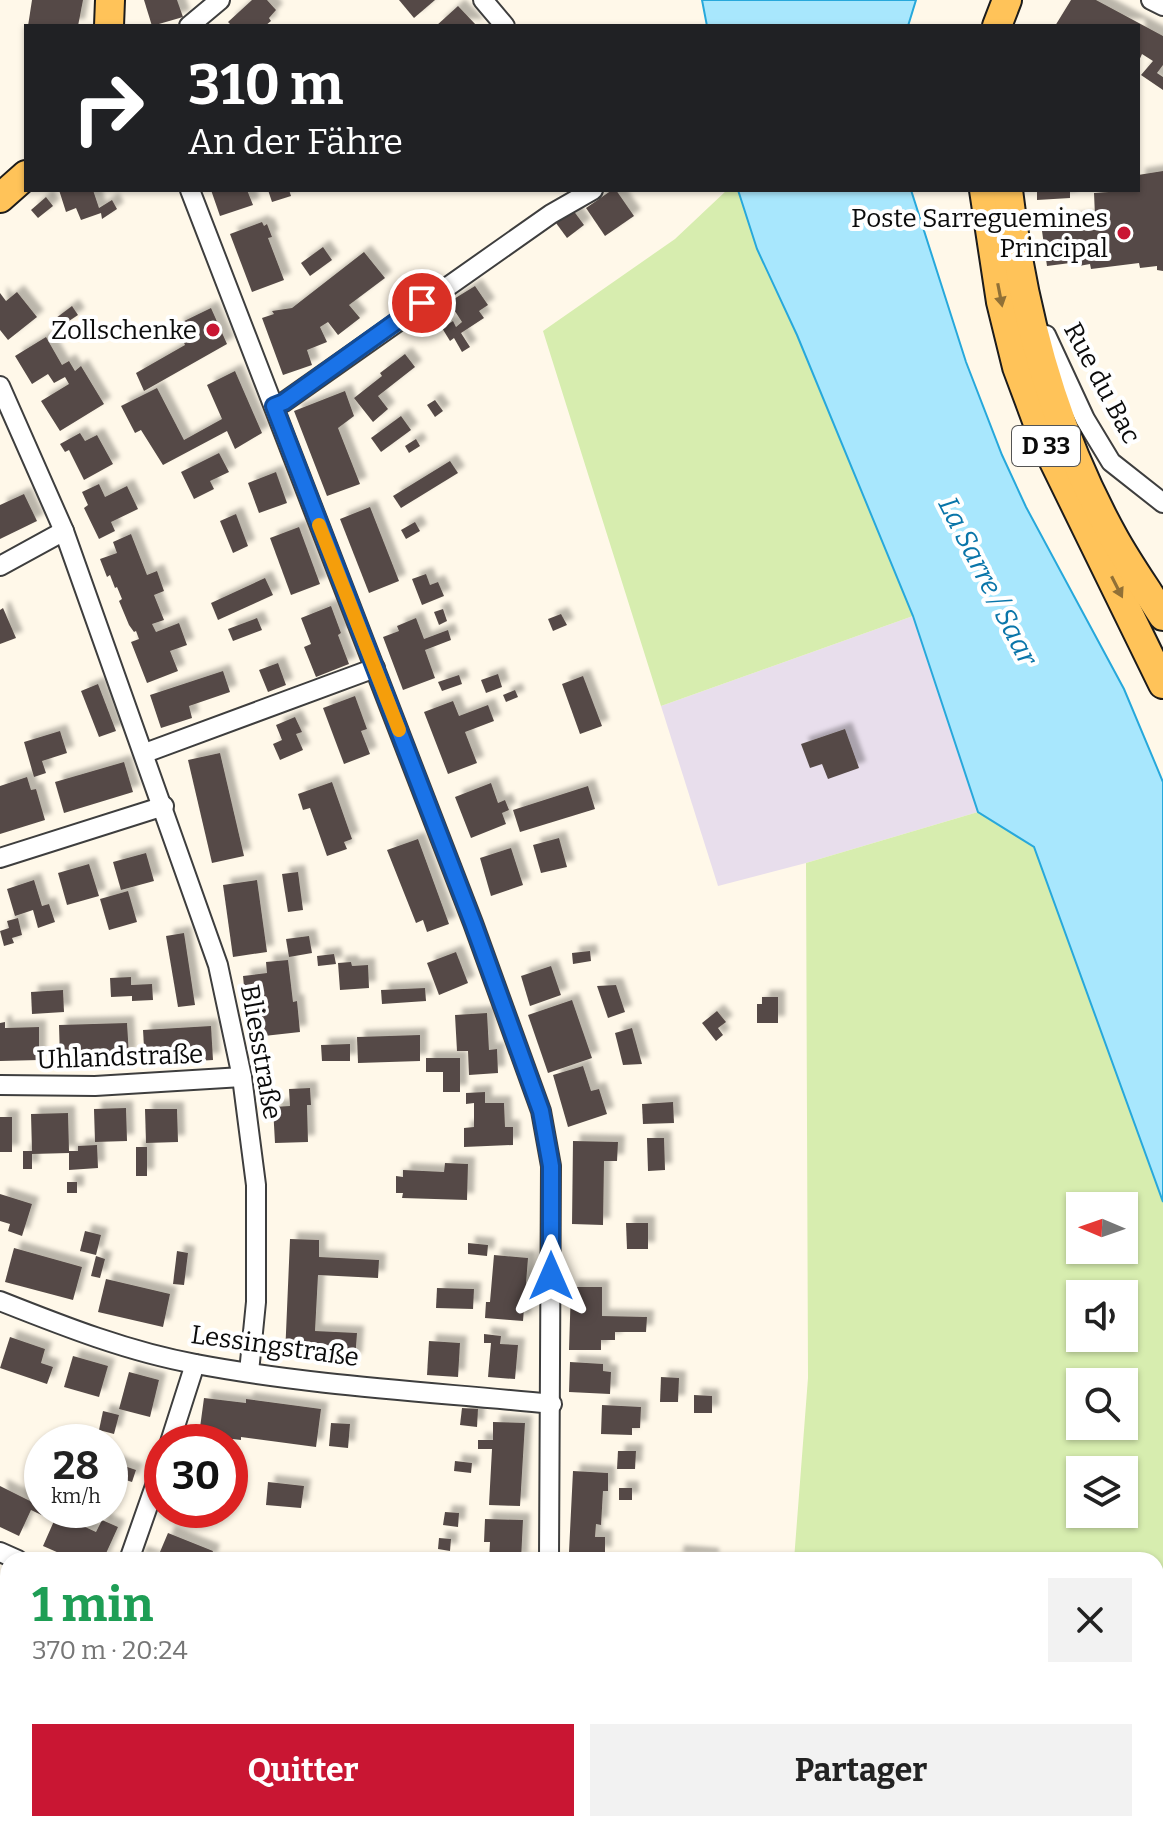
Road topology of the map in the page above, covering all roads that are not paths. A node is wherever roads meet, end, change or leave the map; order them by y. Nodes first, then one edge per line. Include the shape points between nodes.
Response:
1 (110, 0) edge
2 (220, 0) edge
3 (483, 0) edge
4 (1007, 0) edge
5 (1026, 0) edge
6 (109, 24) edge
7 (191, 24) edge
8 (503, 24) edge
9 (998, 24) edge
10 (1018, 24) edge
11 (24, 177) edge
12 (191, 192) edge
13 (590, 192) edge
14 (984, 192) edge
15 (1008, 192) edge
16 (0, 198) edge
17 (1021, 268) junction
18 (0, 386) edge
19 (274, 406) junction
20 (1163, 503) edge
21 (64, 531) junction
22 (0, 566) edge
23 (1163, 616) edge
24 (375, 668) junction
25 (1163, 684) edge
26 (145, 753) junction
27 (164, 806) junction
28 (0, 858) edge
29 (242, 1077) junction
30 (0, 1085) edge
31 (0, 1301) edge
32 (195, 1364) junction
33 (249, 1372) junction
34 (552, 1404) junction
35 (176, 1424) edge
36 (144, 1517) edge
37 (132, 1552) edge
38 (549, 1552) edge

1 - 6 main road
2 - 7 street
3 - 8 street
4 - 9 main road
5 - 10 main road
11 - 16 main road
12 - 19 street
13 - 19 street
14 -> 25 main road, D 33 via 1017,367 1046,445
15 - 17 main road, D 33
17 - 20 street, Rue du Bac via 1085,419 1111,462
17 - 23 main road, D 33 via 1038,351 1060,420 1115,539
18 - 21 street, Bliesstraße
19 - 24 street
21 - 22 street
21 - 26 street, Bliesstraße
24 - 26 street
24 - 34 street via 548,1138
26 - 27 street, Bliesstraße
27 - 28 street
27 - 29 street, Bliesstraße via 218,965
29 - 30 street, Uhlandstraße via 95,1086
29 - 33 street, Bliesstraße via 258,1227
31 - 32 street, Lessingstraße
32 - 33 street, Lessingstraße
32 - 35 street
33 - 34 street, Lessingstraße
34 - 38 street
36 - 37 street

